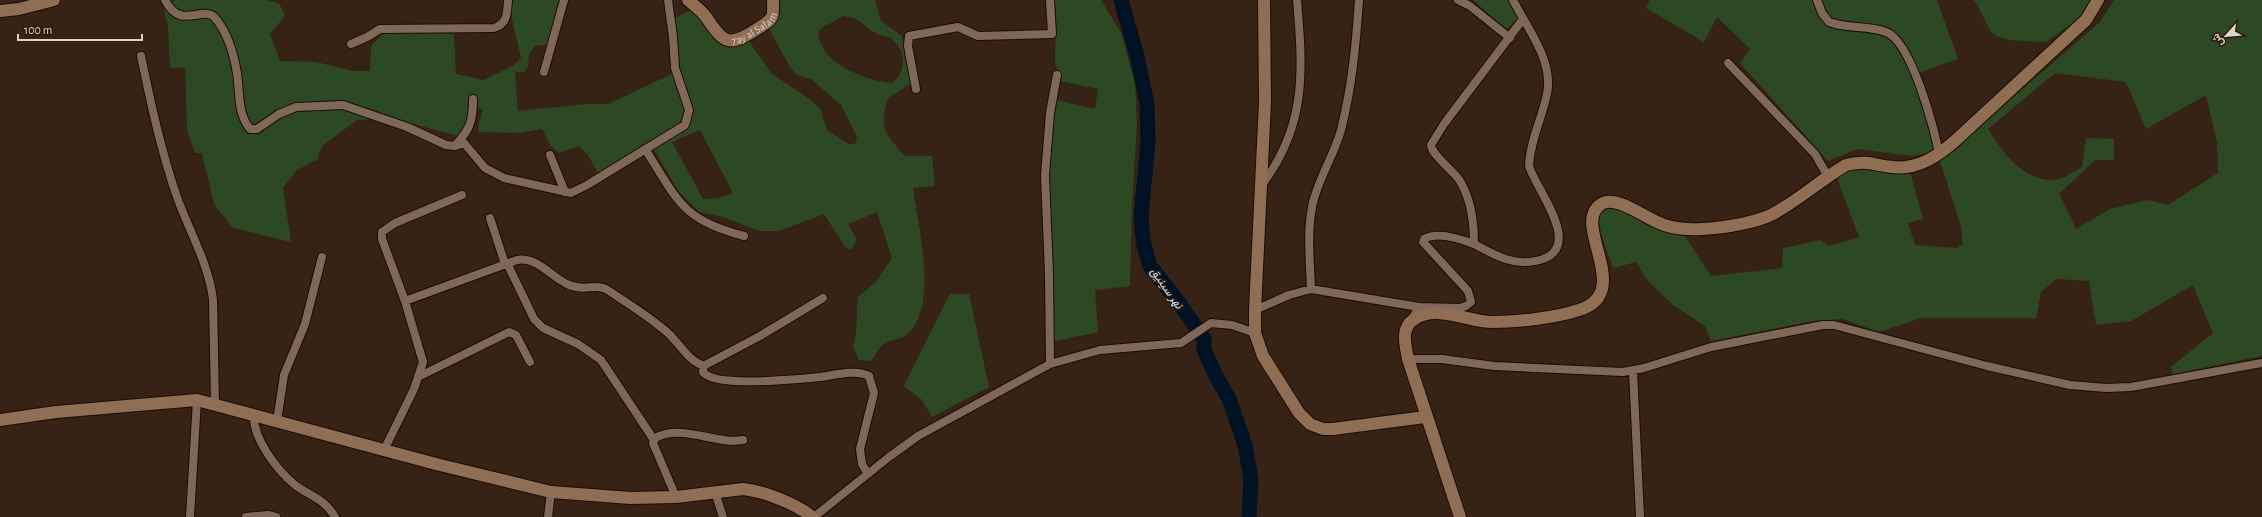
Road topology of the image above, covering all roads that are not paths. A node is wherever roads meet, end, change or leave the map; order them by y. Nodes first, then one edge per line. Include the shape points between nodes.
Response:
1 (54, 0) edge
2 (165, 0) edge
3 (508, 0) edge
4 (564, 0) edge
5 (668, 0) edge
6 (688, 0) edge
7 (773, 0) edge
8 (1050, 0) edge
9 (1264, 0) edge
10 (1297, 0) edge
11 (1359, 0) edge
12 (1458, 0) edge
13 (1514, 0) edge
14 (1817, 0) edge
15 (2098, 0) edge
16 (0, 11) edge
17 (1523, 19) junction
18 (1510, 38) junction
19 (351, 44) dead end
20 (141, 56) dead end
21 (1728, 63) dead end
22 (544, 72) dead end
23 (1057, 75) dead end
24 (916, 89) dead end
25 (472, 99) dead end
26 (455, 146) junction
27 (645, 149) junction
28 (550, 155) dead end
29 (1939, 155) junction
30 (1827, 176) junction
31 (1261, 186) junction
32 (565, 192) junction
33 (462, 195) dead end
34 (490, 218) dead end
35 (744, 236) dead end
36 (1474, 244) junction
37 (322, 257) dead end
38 (506, 264) junction
39 (1311, 289) junction
40 (823, 298) dead end
41 (405, 301) junction
42 (1419, 307) junction
43 (1255, 310) junction
44 (1411, 320) junction
45 (1255, 333) junction
46 (1408, 359) junction
47 (530, 362) dead end
48 (2262, 363) edge
49 (1050, 364) junction
50 (704, 366) junction
51 (1633, 371) junction
52 (420, 376) junction
53 (197, 400) junction
54 (215, 403) junction
55 (254, 414) junction
56 (1425, 416) junction
57 (0, 420) edge
58 (277, 421) junction
59 (654, 440) junction
60 (742, 440) dead end
61 (384, 450) junction
62 (868, 474) junction
63 (550, 492) junction
64 (715, 492) junction
65 (676, 497) junction
66 (190, 517) edge
67 (246, 517) edge
68 (276, 517) edge
69 (335, 517) edge
70 (548, 517) edge
71 (723, 517) edge
72 (813, 517) edge
73 (1460, 517) edge
74 (1640, 517) edge

1 - 16 street
2 - 26 street via 176,13 187,17 205,13 215,17 225,32 237,73 238,92 245,123 250,129 257,129 279,114 296,107 343,105 407,127 446,145
3 - 19 street via 505,20 502,25 494,28 380,29
4 - 22 street
5 - 27 street via 675,68 687,100 688,117 685,124
6 - 7 street, 7ay al Salam via 706,17 718,34 735,41 772,19
8 - 24 street via 1052,34 978,36 958,27 909,36 908,46
9 - 31 street via 1265,102
10 - 31 street via 1301,46 1300,96 1277,163
11 - 39 street via 1356,45 1341,130 1312,207 1308,237
12 - 18 street via 1470,6
13 - 17 street
14 - 29 street via 1829,22 1885,31 1896,38 1920,86 1934,126
15 - 29 street via 2086,20
17 - 18 street
17 - 36 street via 1545,62 1548,81 1548,93 1529,166 1555,219 1558,232 1557,248 1550,256 1523,264 1505,259
18 - 36 street via 1444,124 1431,145 1464,189 1474,224
20 - 54 street via 165,158 211,284
21 - 30 street via 1815,154
23 - 49 street via 1050,113 1044,175
25 - 26 street via 473,119
26 - 32 street via 464,144 485,168 504,178
27 - 32 street via 587,185 571,193
27 - 35 street via 677,201 697,219 717,229
28 - 32 street
29 - 30 street via 1909,167 1892,168 1873,162 1860,162 1846,165
30 - 44 street via 1811,189 1765,217 1704,229 1676,228 1653,221 1618,202 1607,202 1592,216 1594,235 1604,272 1602,288 1586,308 1516,321 1492,322 1427,314
31 - 43 street
33 - 41 street via 383,230 382,239
34 - 38 street
36 - 42 street via 1447,237 1428,236 1423,240 1431,254 1468,291 1471,298 1469,304 1463,307
37 - 58 street via 305,324 284,375
38 - 41 street
38 - 50 street via 524,258 576,288 598,286 606,289 646,316 668,334 692,360
38 - 59 street via 534,319 543,328 578,344 601,360
39 - 42 street
39 - 43 street via 1289,295
40 - 50 street
41 - 52 street via 422,355
42 - 44 street
43 - 45 street
44 - 46 street via 1405,335
45 - 49 street via 1221,323 1206,325 1181,343 1100,350
45 - 56 street via 1263,356 1281,388 1310,424 1333,430
46 - 51 street via 1442,359 1494,366 1558,370
46 - 56 street
47 - 52 street via 516,335 510,332
48 - 51 street via 2131,388 2070,385 1947,356 1834,325 1822,325 1711,347
49 - 62 street via 918,436
50 - 62 street via 703,372 710,378 735,381 802,379 852,374 869,376 874,393 860,450 860,459
51 - 74 street
52 - 61 street
53 - 54 street
53 - 57 street via 56,412
53 - 66 street
54 - 55 street
55 - 58 street
55 - 69 street via 257,436 286,476 295,485 329,506
56 - 73 street
58 - 61 street
59 - 60 street via 662,435 684,434 701,435 722,441
59 - 65 street via 653,443
61 - 63 street
62 - 72 street
63 - 65 street via 631,498
63 - 70 street
64 - 65 street
64 - 71 street
64 - 72 street via 753,490 800,508
67 - 68 street

